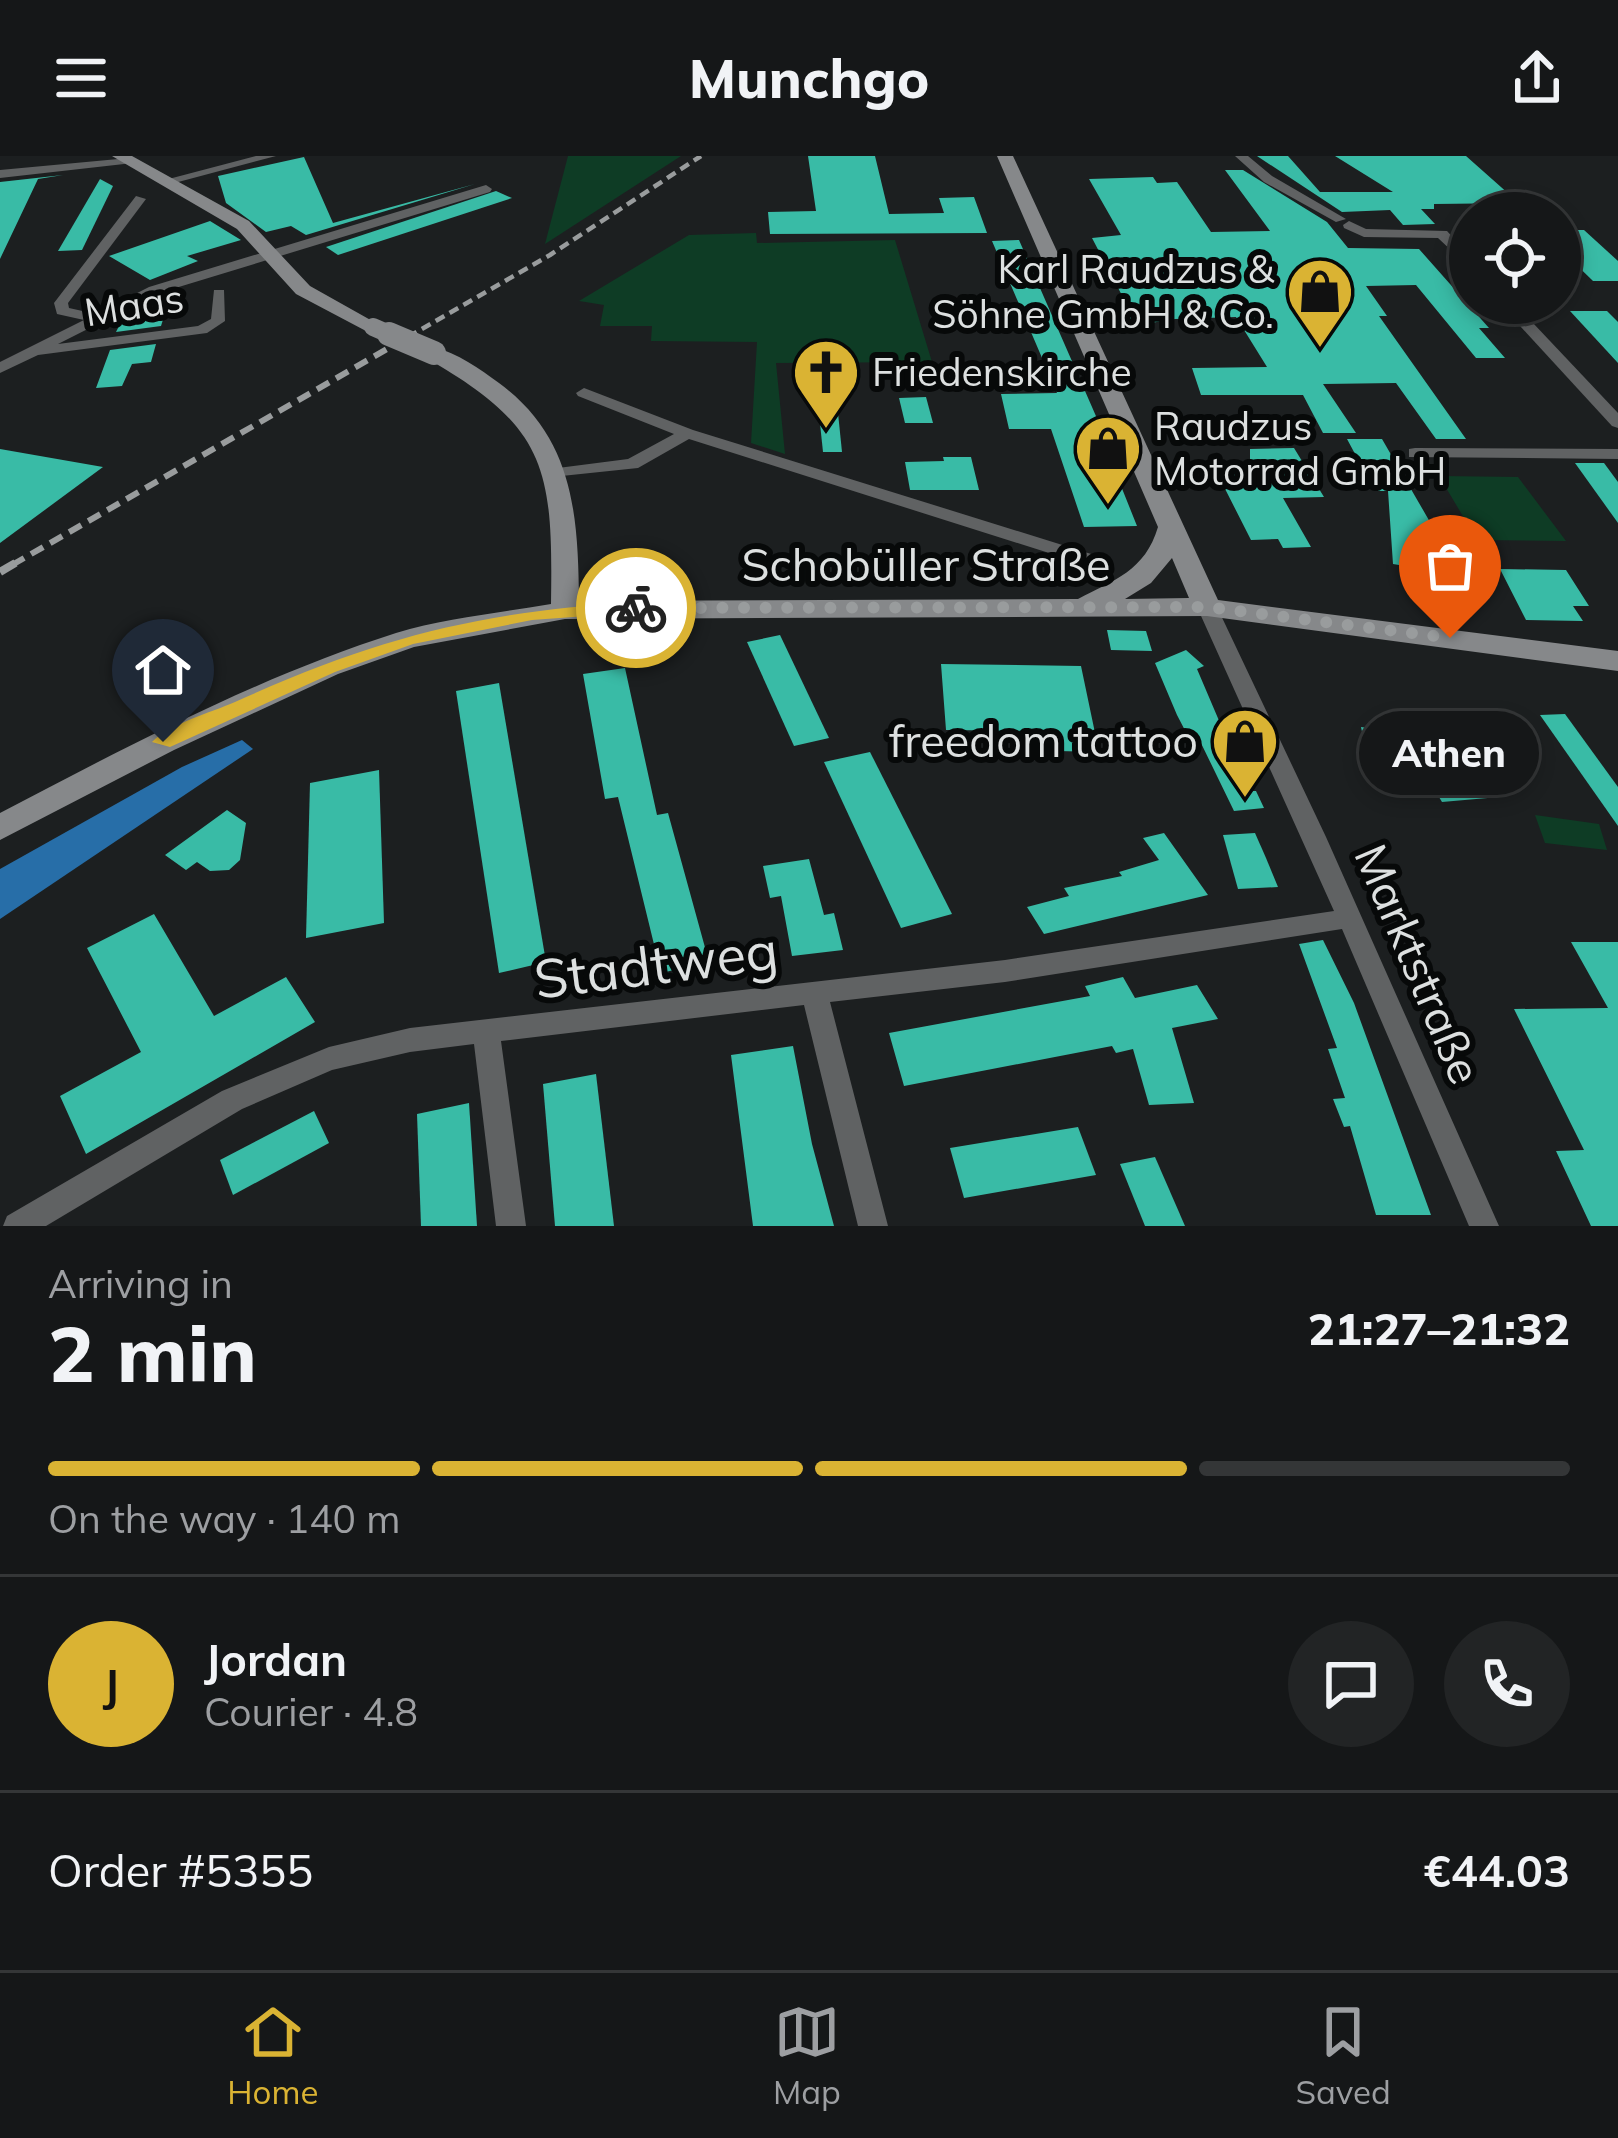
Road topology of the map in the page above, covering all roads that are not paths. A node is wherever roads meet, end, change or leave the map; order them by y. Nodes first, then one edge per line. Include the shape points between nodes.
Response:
1 (270, 156) edge
2 (1005, 156) edge
3 (1241, 156) edge
4 (124, 158) edge
5 (0, 174) edge
6 (167, 181) junction
7 (486, 189) dead end
8 (140, 200) dead end
9 (1449, 242) edge
10 (271, 254) junction
11 (219, 292) dead end
12 (92, 317) junction
13 (1526, 324) edge
14 (29, 352) junction
15 (0, 368) edge
16 (584, 393) dead end
17 (1618, 423) edge
18 (687, 433) junction
19 (1414, 453) dead end
20 (1618, 454) edge
21 (558, 473) junction
22 (1172, 528) junction
23 (1097, 562) dead end
24 (1208, 607) junction
25 (1064, 608) junction
26 (566, 610) junction
27 (1618, 661) edge
28 (0, 828) edge
29 (1346, 919) junction
30 (814, 995) junction
31 (486, 1034) junction
32 (31, 1222) edge
33 (512, 1226) edge
34 (873, 1226) edge
35 (1484, 1226) edge

1 - 6 street
2 - 22 main road
3 - 9 street via 1364,233 1442,234
4 - 5 street
4 - 6 main road
6 - 10 main road via 243,225
7 - 10 street, Maas
8 - 12 street, Maas via 61,303 62,311
10 - 12 street, Maas
10 - 21 main road, bridge via 303,290 512,399
11 - 14 street, Maas via 218,321 202,330
12 - 14 street, Maas
13 - 17 street
14 - 15 street, Maas
16 - 18 street, Schobüller Straße
18 - 21 street via 632,464
18 - 23 street, Schobüller Straße
19 - 20 street
21 - 26 main road
22 - 24 main road
22 - 25 main road via 1153,568 1110,596
24 - 25 main road, Schobüller Straße
24 - 27 main road, Schobüller Straße
24 - 29 street, Marktstraße via 1277,748
25 - 26 main road, Schobüller Straße
26 - 28 main road, Schobüller Straße via 428,634 328,667
29 - 30 street, Stadtweg
29 - 35 street, Marktstraße
30 - 31 street, Stadtweg
30 - 34 street
31 - 32 street, Stadtweg via 328,1059 232,1100
31 - 33 street

